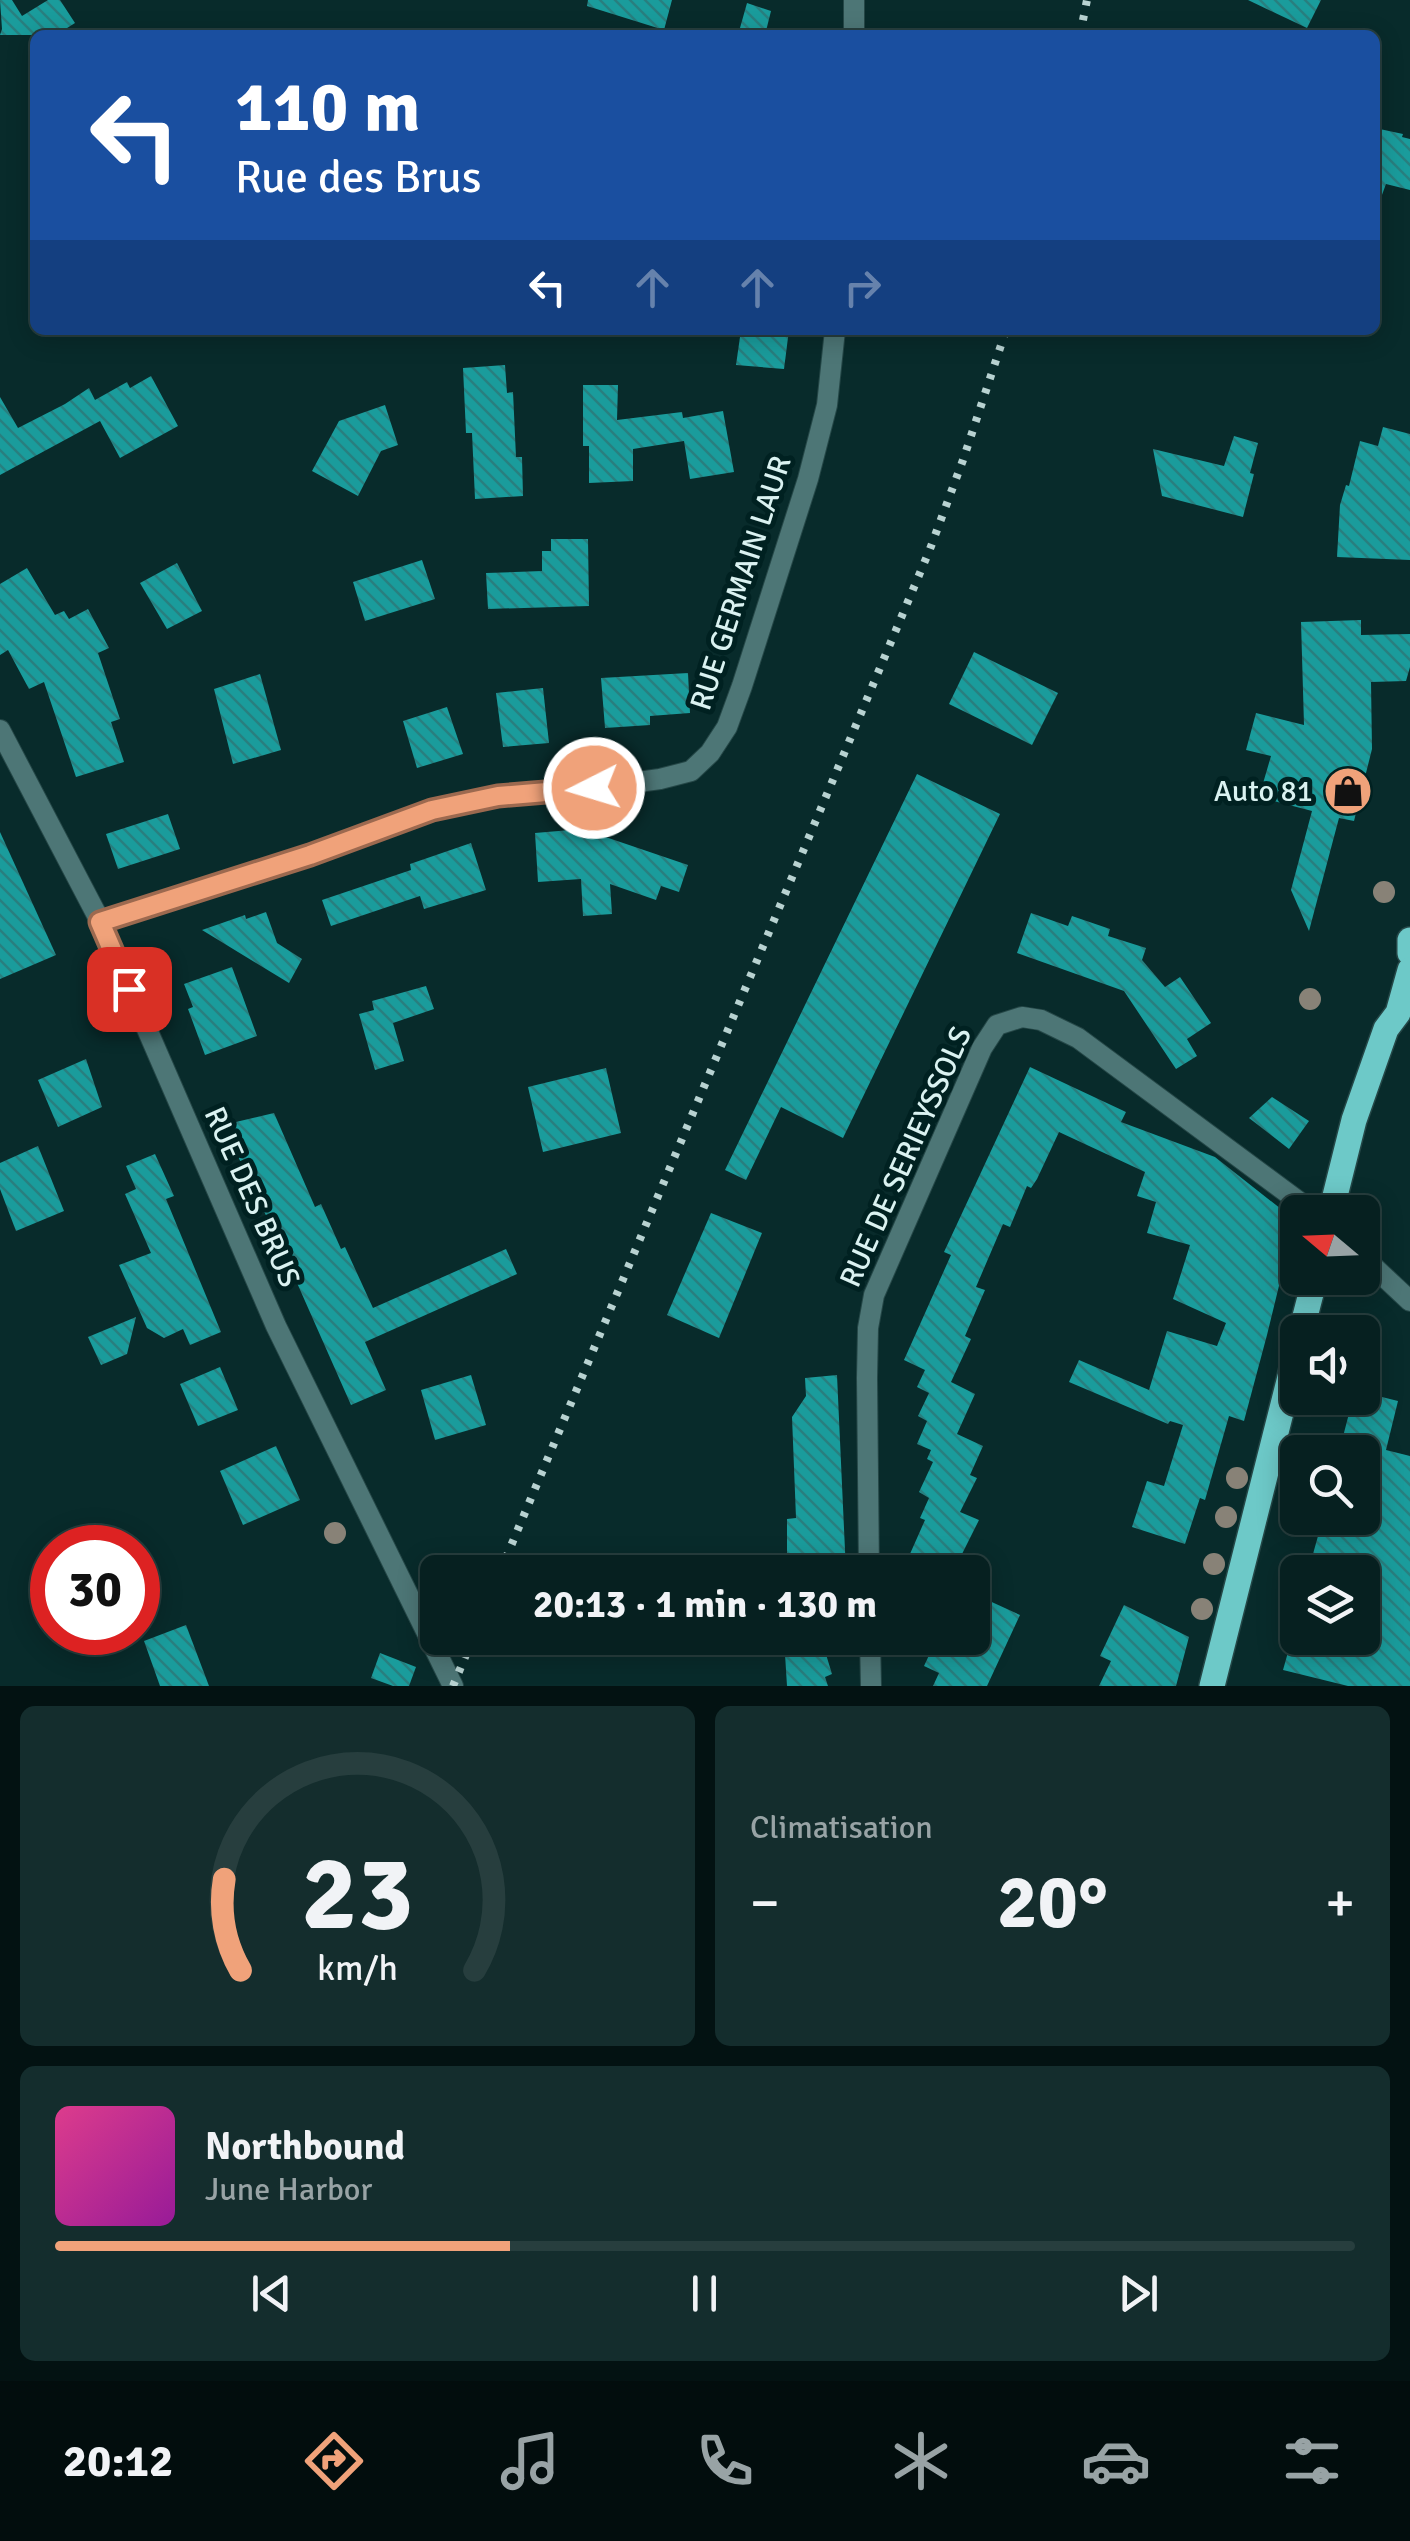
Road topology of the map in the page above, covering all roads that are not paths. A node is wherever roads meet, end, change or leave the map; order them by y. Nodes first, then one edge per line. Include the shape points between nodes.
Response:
1 (854, 0) edge
2 (854, 30) edge
3 (834, 335) edge
4 (0, 730) edge
5 (100, 922) junction
6 (1410, 940) edge
7 (1410, 954) edge
8 (1410, 970) edge
9 (1404, 1011) edge
10 (1290, 1195) edge
11 (1335, 1195) edge
12 (1380, 1273) edge
13 (1410, 1301) edge
14 (1280, 1415) edge
15 (870, 1555) edge
16 (870, 1655) edge
17 (452, 1686) edge
18 (871, 1686) edge
19 (1212, 1686) edge

1 - 2 street
3 - 5 street, RUE GERMAIN LAUR via 828,405 742,686 727,727 691,771 432,810
4 - 5 street, RUE DES BRUS
5 - 17 street, RUE DES BRUS via 276,1326
6 - 7 main road
8 - 9 main road
9 - 11 main road via 1386,1030
10 - 15 street, RUE DE SERIEYSSOLS via 1078,1038 1041,1020 1022,1017 997,1025 874,1295 867,1362
12 - 13 street
14 - 19 main road
16 - 18 street

